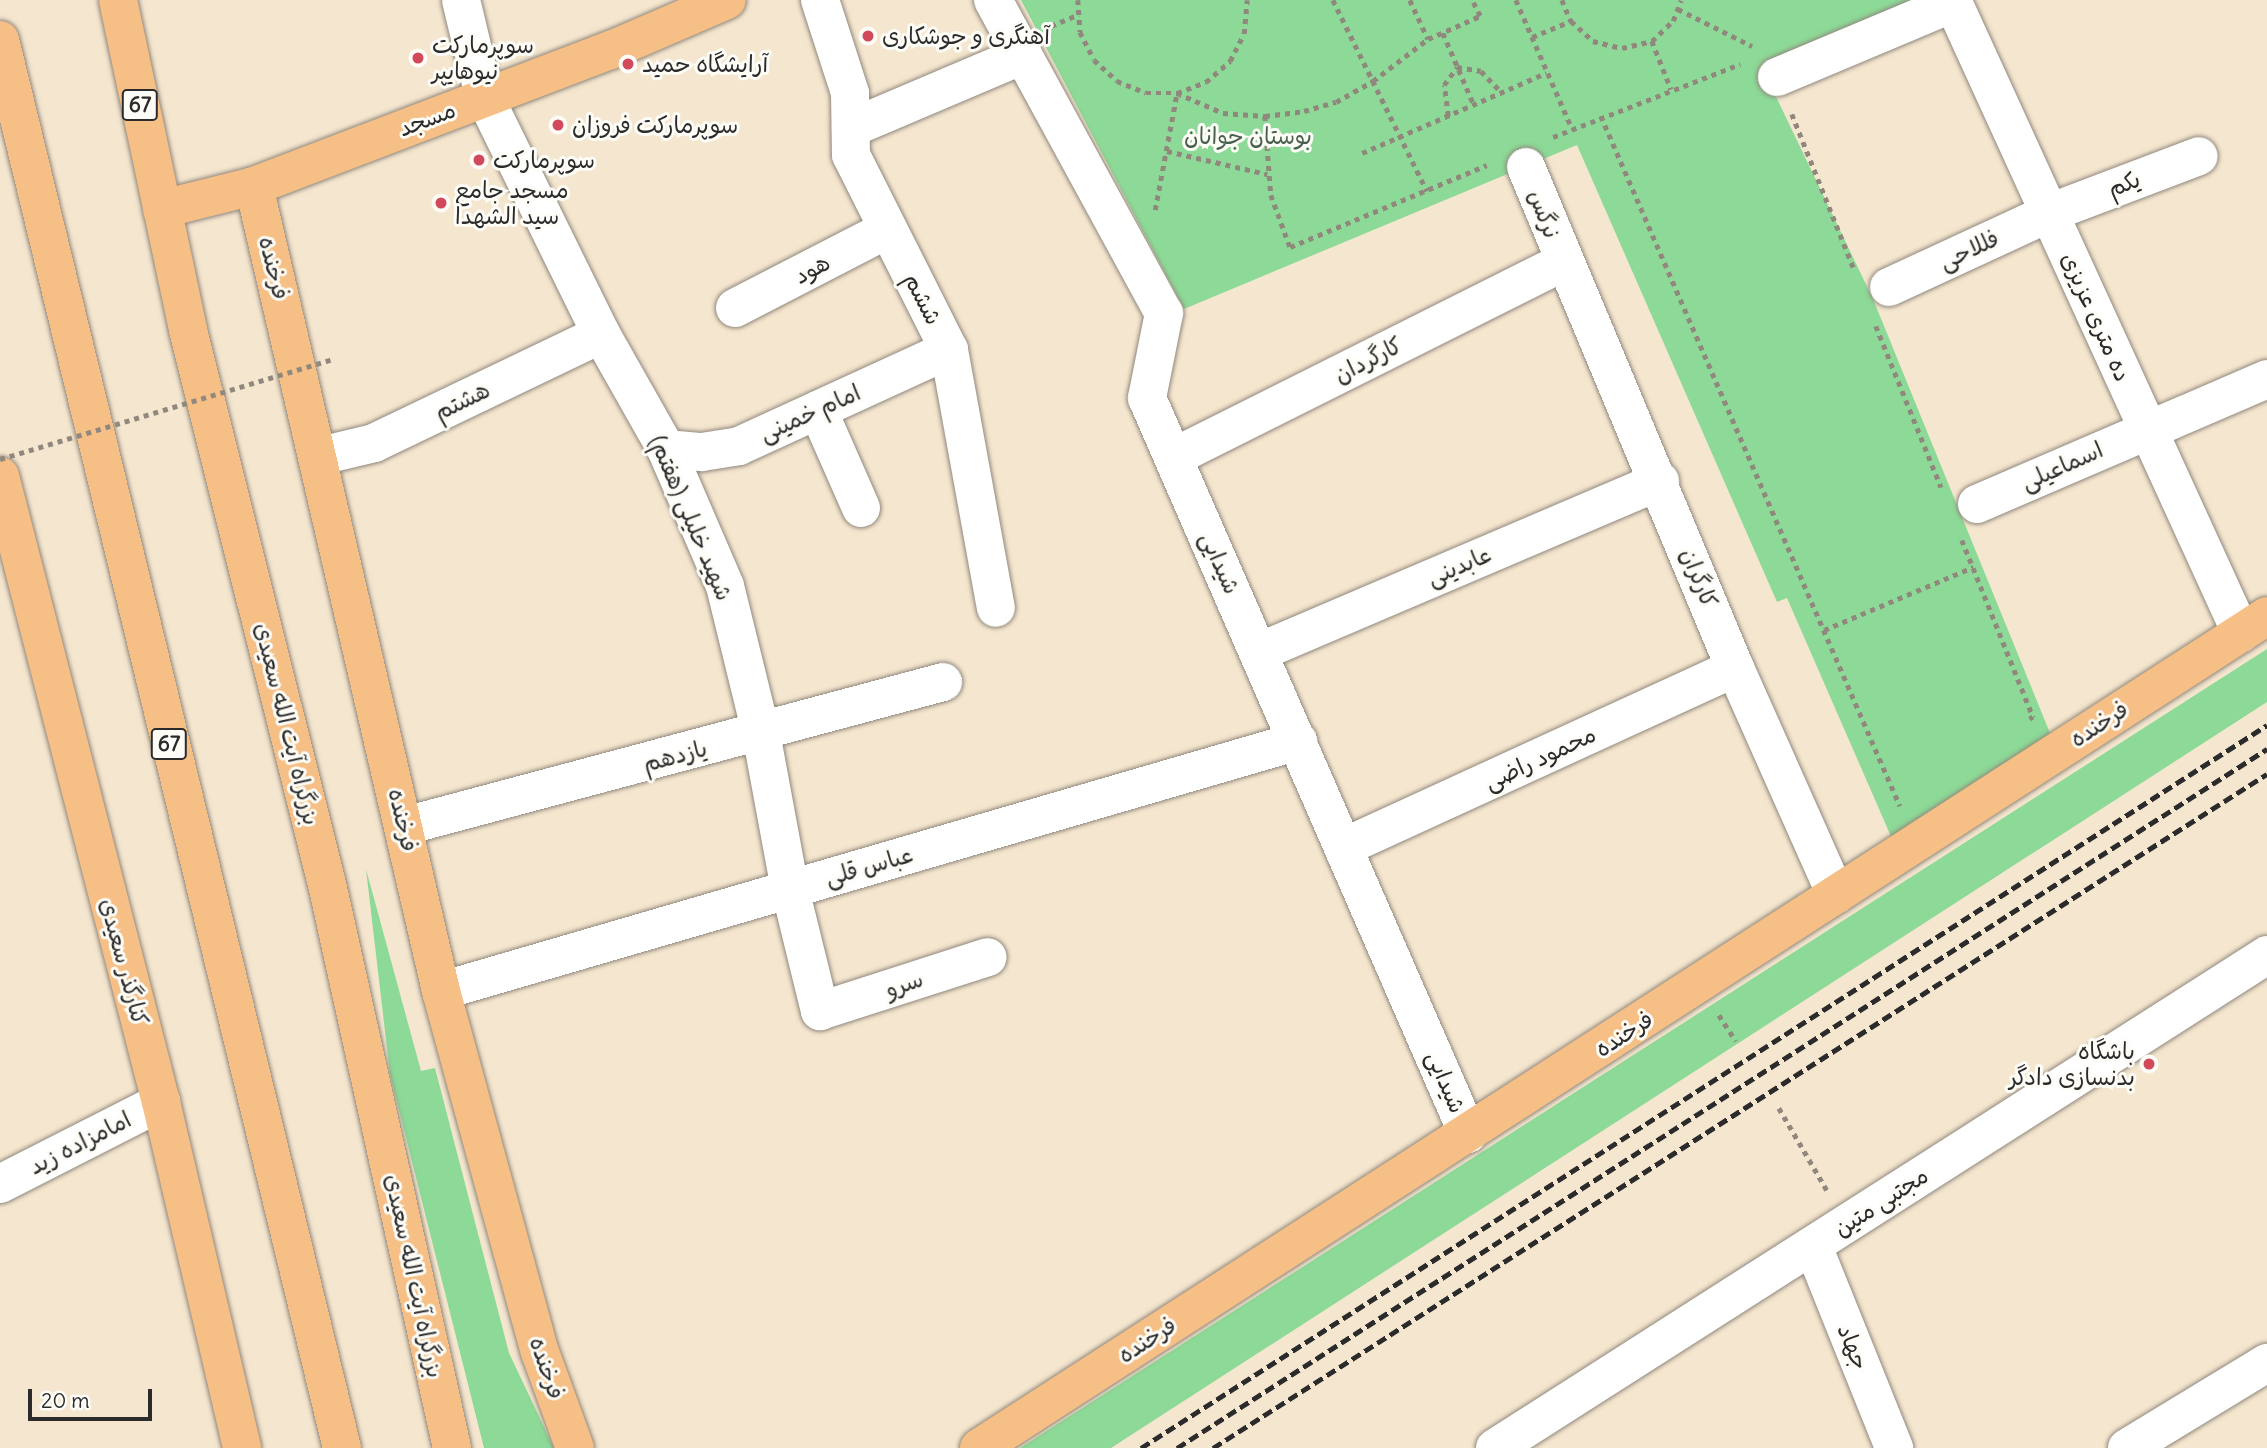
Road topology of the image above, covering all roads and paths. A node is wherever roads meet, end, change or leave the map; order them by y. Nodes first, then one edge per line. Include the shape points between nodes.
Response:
1 (118, 0) edge
2 (461, 0) edge
3 (727, 0) edge
4 (820, 0) edge
5 (993, 0) edge
6 (1078, 0) edge
7 (1333, 0) edge
8 (1410, 0) edge
9 (1472, 0) edge
10 (1516, 0) edge
11 (1562, 0) edge
12 (1681, 0) edge
13 (1249, 1) edge
14 (1952, 2) edge
15 (1678, 9) junction
16 (1079, 14) junction
17 (1571, 22) junction
18 (1443, 33) junction
19 (1532, 37) junction
20 (1427, 39) junction
21 (0, 40) edge
22 (1651, 41) junction
23 (1032, 43) junction
24 (1772, 65) junction
25 (1457, 66) junction
26 (1546, 73) junction
27 (1373, 81) junction
28 (1671, 89) junction
29 (1502, 92) junction
30 (1177, 93) junction
31 (484, 96) junction
32 (1474, 104) junction
33 (1265, 116) junction
34 (1448, 116) junction
35 (1601, 116) junction
36 (851, 128) junction
37 (1572, 128) junction
38 (1401, 137) junction
39 (1167, 151) junction
40 (1363, 153) dead end
41 (1524, 155) junction
42 (2199, 156) dead end
43 (1267, 174) junction
44 (254, 186) junction
45 (1427, 191) junction
46 (162, 209) junction
47 (2049, 213) junction
48 (888, 229) junction
49 (1563, 262) junction
50 (1142, 272) junction
51 (1875, 285) joint
52 (736, 308) dead end
53 (1875, 322) dead end
54 (601, 334) junction
55 (949, 350) junction
56 (334, 359) dead end
57 (2267, 379) edge
58 (818, 410) junction
59 (2146, 428) junction
60 (666, 450) junction
61 (320, 456) junction
62 (1174, 457) junction
63 (0, 459) edge
64 (0, 476) edge
65 (1660, 481) junction
66 (1942, 490) dead end
67 (861, 508) dead end
68 (1967, 516) joint
69 (1973, 567) junction
70 (996, 608) dead end
71 (2254, 624) edge
72 (1824, 630) junction
73 (1259, 652) junction
74 (1735, 668) junction
75 (943, 682) dead end
76 (2022, 725) dead end
77 (761, 733) junction
78 (1298, 741) junction
79 (1903, 814) dead end
80 (405, 826) junction
81 (1344, 848) junction
82 (790, 889) junction
83 (1836, 895) junction
84 (2267, 955) edge
85 (988, 957) dead end
86 (441, 991) junction
87 (820, 1012) joint
88 (161, 1102) junction
89 (1779, 1108) dead end
90 (1468, 1134) junction
91 (0, 1184) edge
92 (1847, 1224) junction
93 (1813, 1246) junction
94 (2267, 1363) edge
95 (242, 1448) edge
96 (342, 1448) edge
97 (452, 1448) edge
98 (575, 1448) edge
99 (979, 1448) edge
100 (1495, 1448) edge
101 (1894, 1448) edge
102 (2127, 1448) edge

1 - 46 main road, بزرگراه آیت الله سعیدی / 67
2 - 31 street, شهید خلیلی (هفتم)
3 - 31 main road, مسجد via 611,50
4 - 36 street, ششم via 850,93
5 - 23 street, شیدایی
6 - 16 path
7 - 27 path
8 - 20 path
9 - 18 path via 1479,16
10 - 19 path
11 - 17 path
12 - 15 path
13 - 30 path via 1244,33 1230,61 1206,82
14 - 24 street
14 - 47 street, ده متری عزیزی
15 - 22 path via 1674,21
15 - 24 path
16 - 23 path
16 - 30 path via 1080,32 1094,60 1116,81 1146,93
17 - 19 path
17 - 22 path via 1593,41 1622,48
18 - 20 path
18 - 25 path
19 - 26 path
20 - 27 path
21 - 96 main road, 67
22 - 28 path
23 - 36 street
23 - 50 street, شیدایی
24 - 28 path
24 - 51 path
25 - 29 path via 1481,71
25 - 32 path
25 - 34 path via 1444,85
26 - 29 path
26 - 37 path
27 - 33 path via 1336,102
27 - 38 path
28 - 35 path
29 - 32 path
30 - 33 path via 1223,113
30 - 39 path
31 - 44 main road, مسجد
31 - 54 street, شهید خلیلی (هفتم)
32 - 34 path
33 - 43 path
34 - 38 path
35 - 37 path
35 - 72 path
36 - 48 street, ششم via 851,155
37 - 41 path
38 - 40 path
38 - 45 path
39 - 43 path
39 - 50 path
41 - 45 path
41 - 49 street, نرگس
42 - 47 street, یکم
43 - 45 path via 1290,247
44 - 46 main road, مسجد
44 - 61 main road, فرخنده
46 - 97 main road, بزرگراه آیت الله سعیدی via 327,884
47 - 51 street, فللاحی
47 - 59 street, ده متری عزیزی
48 - 52 street, هود
48 - 55 street, ششم
49 - 62 street, کارگردان
49 - 65 street, کارگران
50 - 62 street, شیدایی via 1164,313 1147,398
53 - 66 path
54 - 60 street, شهید خلیلی (هفتم)
54 - 61 street, هشتم via 374,443
55 - 58 street, امام خمینی
55 - 70 street, ششم
56 - 63 path, bridge
57 - 59 street, اسماعیلی
58 - 60 street, امام خمینی via 738,446 702,452
58 - 67 street
59 - 68 street, اسماعیلی
59 - 71 street, ده متری عزیزی
60 - 77 street, شهید خلیلی (هفتم) via 725,586
61 - 80 main road, فرخنده
62 - 73 street, شیدایی
64 - 88 main road, کنارگذر سعیدی
65 - 73 street, عابدینی
65 - 74 street, کارگران
68 - 69 path
69 - 72 path
69 - 76 path via 2033,717
71 - 83 main road, فرخنده
72 - 79 path
73 - 78 street, شیدایی
74 - 81 street, محمود راضی
74 - 83 street, کارگران
75 - 77 street, یازدهم
77 - 80 street, یازدهم
77 - 82 street, شهید خلیلی (هفتم)
78 - 81 street, شیدایی
78 - 82 street, عباس قلی
80 - 86 main road, فرخنده
81 - 90 street, شیدایی
82 - 86 street, عباس قلی
82 - 87 street, شهید خلیلی (هفتم)
83 - 90 main road, فرخنده
84 - 92 street, مجتبی متین
85 - 87 street, سرو
86 - 98 main road, فرخنده via 540,1352
88 - 91 street, امامزاده زید
88 - 95 main road, کنارگذر سعیدی
89 - 92 path
90 - 99 main road, فرخنده
92 - 93 street, مجتبی متین
93 - 100 street, مجتبی متین
93 - 101 street, جهاد
94 - 102 street

